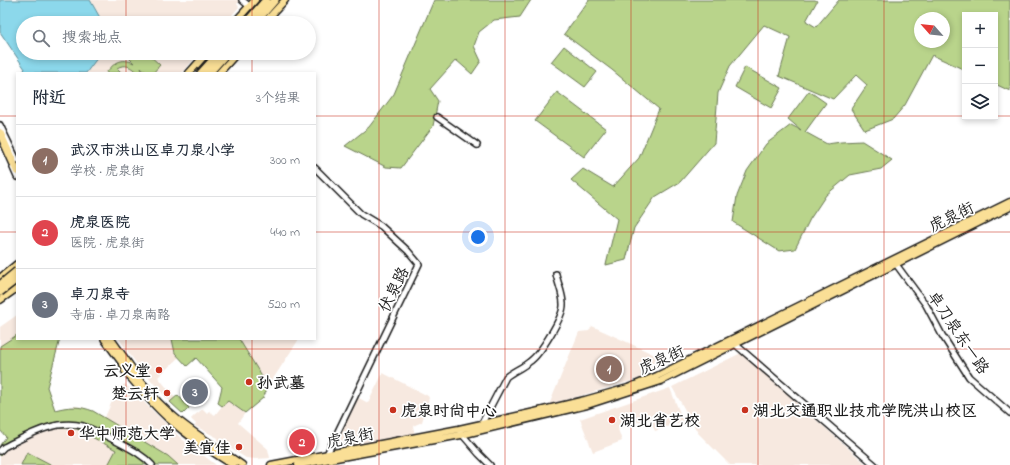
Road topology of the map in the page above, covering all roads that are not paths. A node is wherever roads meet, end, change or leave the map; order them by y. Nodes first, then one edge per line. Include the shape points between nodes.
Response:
1 (242, 0) edge
2 (255, 0) edge
3 (266, 0) edge
4 (275, 0) edge
5 (285, 0) edge
6 (249, 6) junction
7 (240, 16) edge
8 (252, 16) edge
9 (261, 16) edge
10 (270, 16) edge
11 (201, 60) edge
12 (213, 60) edge
13 (221, 60) edge
14 (231, 60) edge
15 (190, 72) edge
16 (202, 72) edge
17 (210, 72) edge
18 (220, 72) edge
19 (437, 117) dead end
20 (0, 125) edge
21 (0, 133) edge
22 (0, 142) edge
23 (477, 145) dead end
24 (16, 158) edge
25 (16, 169) edge
26 (316, 169) edge
27 (16, 175) edge
28 (1010, 202) edge
29 (1010, 208) edge
30 (895, 262) junction
31 (16, 265) edge
32 (16, 272) edge
33 (556, 274) dead end
34 (0, 278) edge
35 (16, 278) edge
36 (16, 279) edge
37 (0, 285) edge
38 (16, 289) edge
39 (0, 292) edge
40 (11, 292) junction
41 (0, 300) edge
42 (103, 340) edge
43 (106, 340) edge
44 (112, 340) edge
45 (735, 344) junction
46 (146, 388) junction
47 (1010, 413) edge
48 (482, 423) junction
49 (460, 432) junction
50 (0, 451) edge
51 (327, 454) junction
52 (152, 465) edge
53 (233, 465) edge
54 (242, 465) edge
55 (271, 465) edge
56 (298, 465) edge
57 (490, 465) edge
58 (875, 465) edge

1 - 6 street
2 - 6 main road
3 - 8 highway
4 - 9 highway
5 - 10 main road
6 - 7 main road
11 - 15 main road
12 - 16 highway
13 - 17 highway
14 - 18 main road
19 - 23 street
20 - 24 street
21 - 25 highway
22 - 27 street
26 - 51 street, 伏泉路 via 361,214 381,226 419,264
28 - 30 main road, 虎泉街
29 - 30 main road, 虎泉街
30 - 45 main road, 虎泉街
30 - 47 street, 卓刀泉东一路 via 926,305 969,377
30 - 48 main road, 虎泉街 via 628,388
31 - 34 main road
32 - 37 highway, bridge
33 - 48 street via 563,305 561,314 538,354 529,363 506,377
34 - 40 main road via 9,283
35 - 37 highway, bridge
36 - 39 highway, bridge
38 - 40 main road
40 - 41 main road
42 - 53 main road via 143,393 165,415 190,436
43 - 46 highway
44 - 46 main road
45 - 49 main road, 虎泉街 via 661,380 629,392 588,405
45 - 58 street
46 - 54 main road via 183,423
48 - 49 main road, 虎泉街
49 - 51 main road, 虎泉街
49 - 56 main road, 虎泉街
49 - 57 street
50 - 52 street via 48,427 76,425 89,428 128,447
51 - 55 main road, 虎泉街

